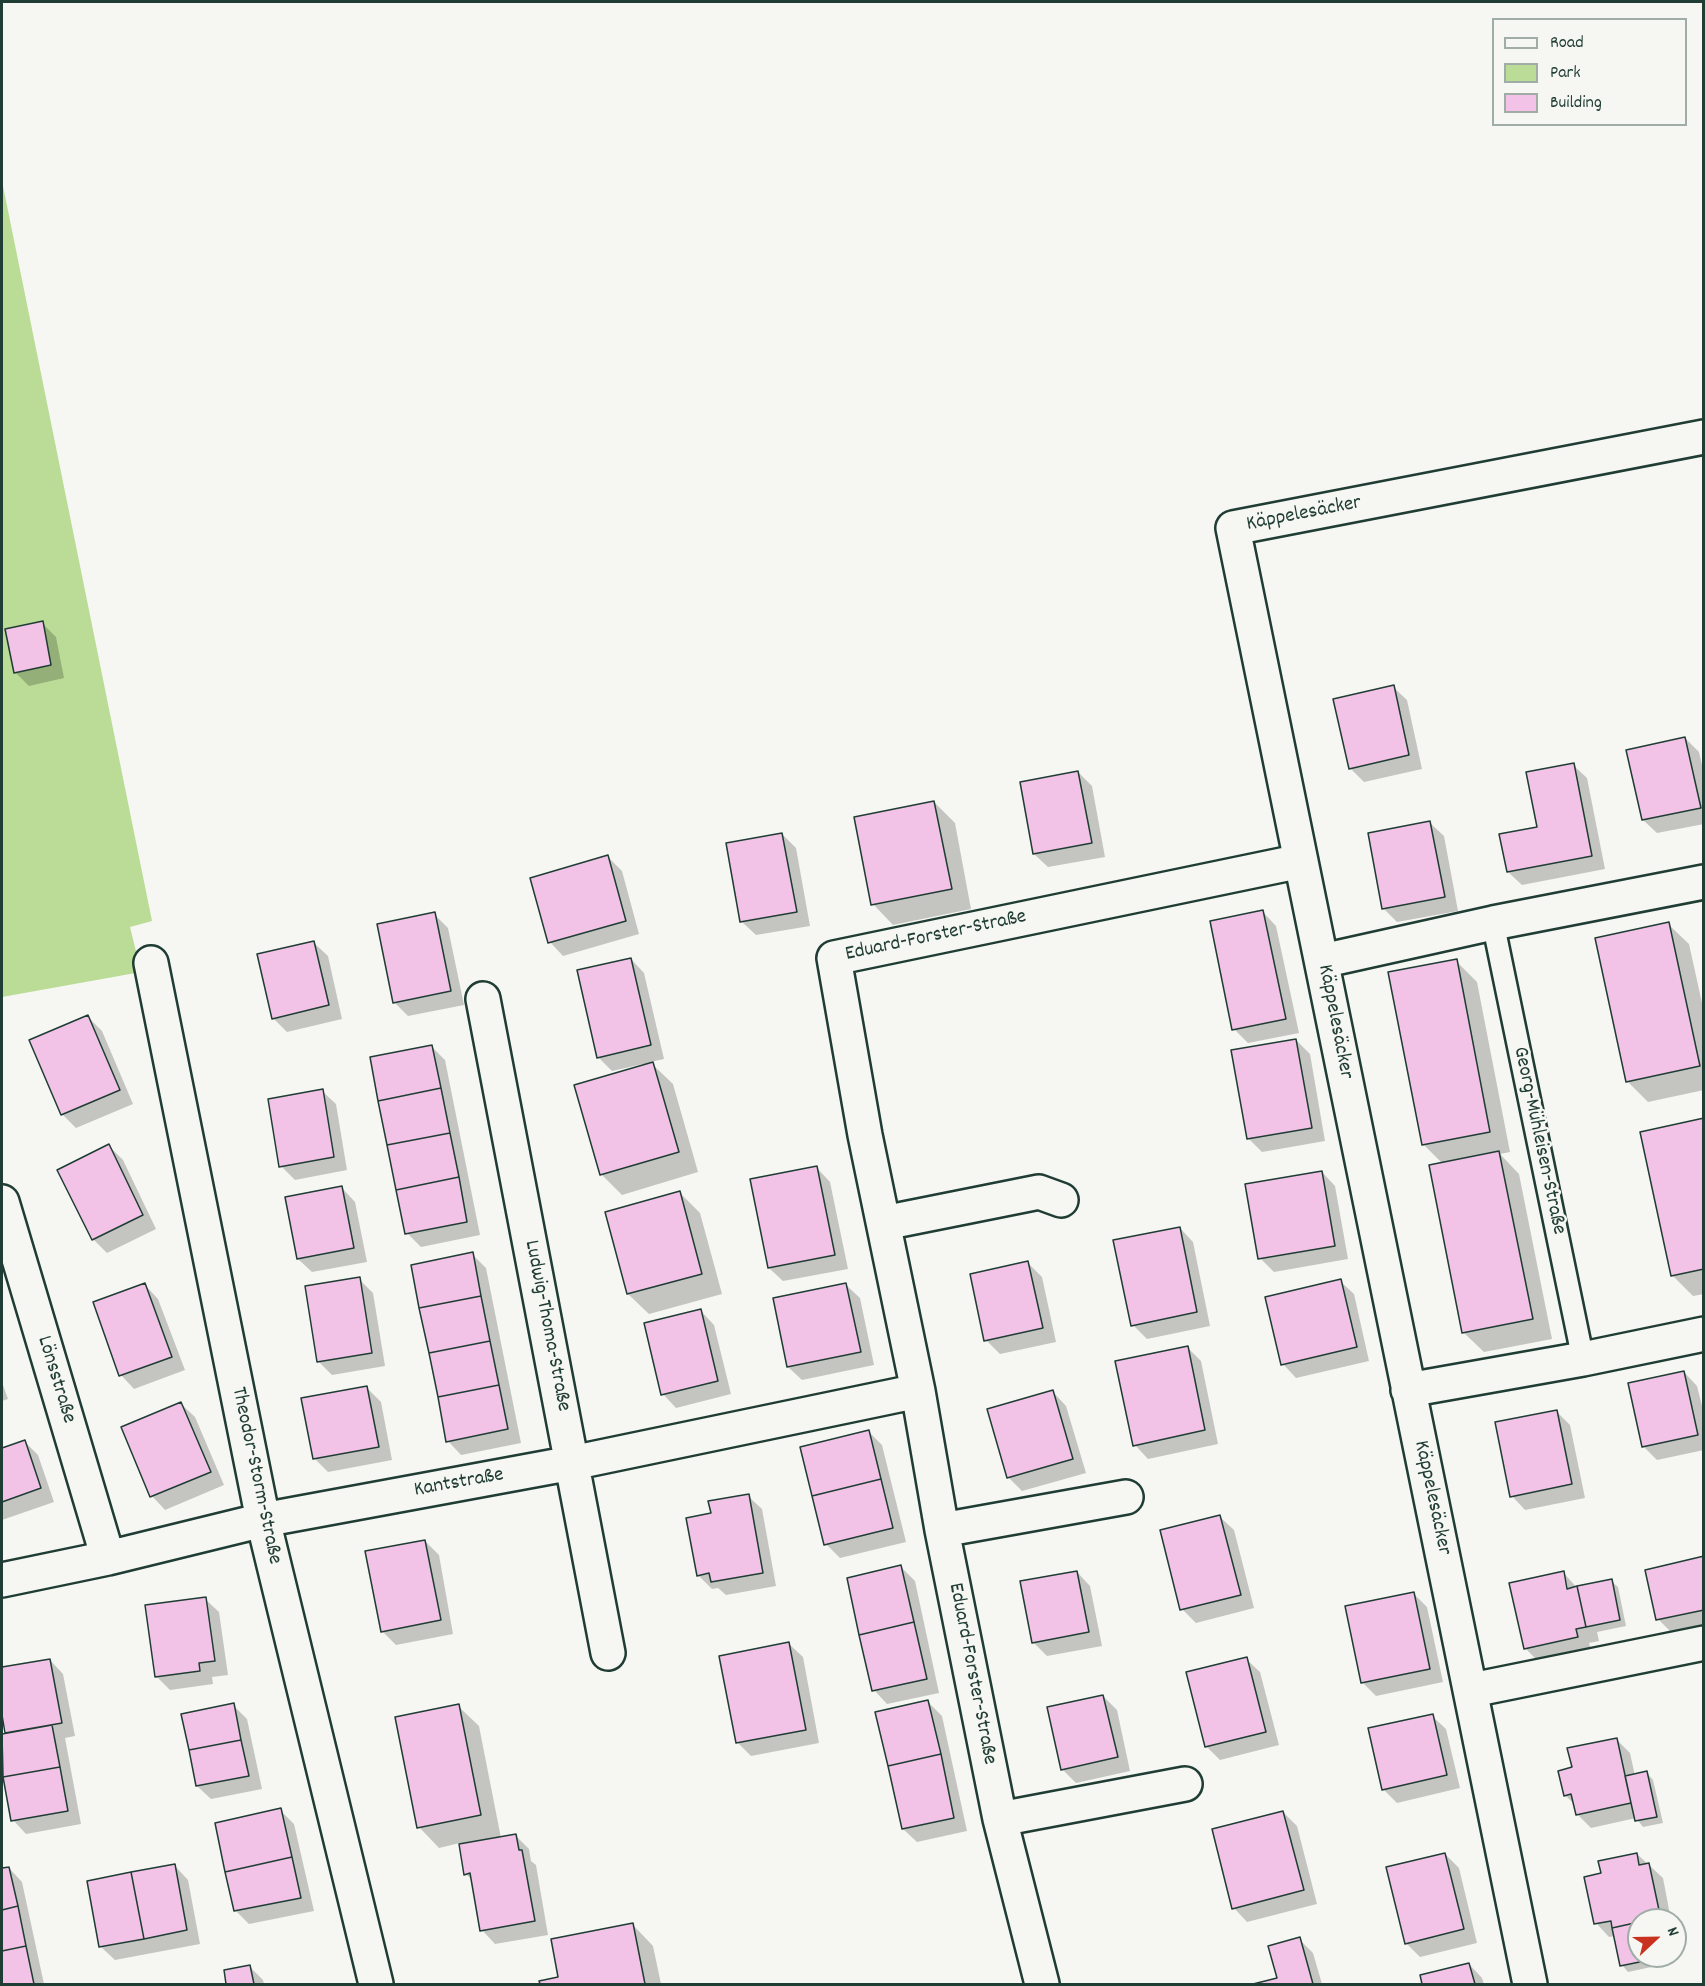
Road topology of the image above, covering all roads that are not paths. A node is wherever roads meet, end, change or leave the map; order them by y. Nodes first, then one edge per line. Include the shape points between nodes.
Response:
1 (1704, 437) edge
2 (1301, 861) junction
3 (1704, 882) edge
4 (1493, 923) junction
5 (1322, 961) junction
6 (151, 963) dead end
7 (483, 999) dead end
8 (1061, 1200) dead end
9 (2, 1202) edge
10 (884, 1223) junction
11 (1704, 1334) edge
12 (1583, 1359) junction
13 (1408, 1390) junction
14 (918, 1391) junction
15 (572, 1463) junction
16 (1126, 1497) dead end
17 (263, 1520) junction
18 (942, 1530) junction
19 (108, 1558) junction
20 (2, 1580) edge
21 (1704, 1643) edge
22 (608, 1653) dead end
23 (1472, 1690) junction
24 (1185, 1784) dead end
25 (1000, 1819) junction
26 (376, 1984) edge
27 (1042, 1984) edge
28 (1530, 1984) edge

1 - 2 street, Käppelesäcker via 1233,528
2 - 5 street, Käppelesäcker
2 - 10 street, Eduard-Forster-Straße via 834,958
3 - 4 street
4 - 5 street
4 - 12 lane, Georg-Mühleisen-Straße
5 - 13 street, Käppelesäcker
6 - 17 street, Theodor-Storm-Straße
7 - 15 street, Ludwig-Thoma-Straße
8 - 10 street via 1039,1192
9 - 19 street, Lönsstraße
10 - 14 street, Eduard-Forster-Straße
11 - 12 street
12 - 13 street
13 - 23 street, Käppelesäcker
14 - 15 street, Kantstraße
14 - 18 street, Eduard-Forster-Straße
15 - 17 street, Kantstraße
15 - 22 street, Ludwig-Thoma-Straße
16 - 18 street
17 - 19 street, Kantstraße
17 - 26 street, Theodor-Storm-Straße
18 - 25 street, Eduard-Forster-Straße
19 - 20 street, Kantstraße
21 - 23 street
23 - 28 street, Käppelesäcker
24 - 25 street
25 - 27 street, Eduard-Forster-Straße

